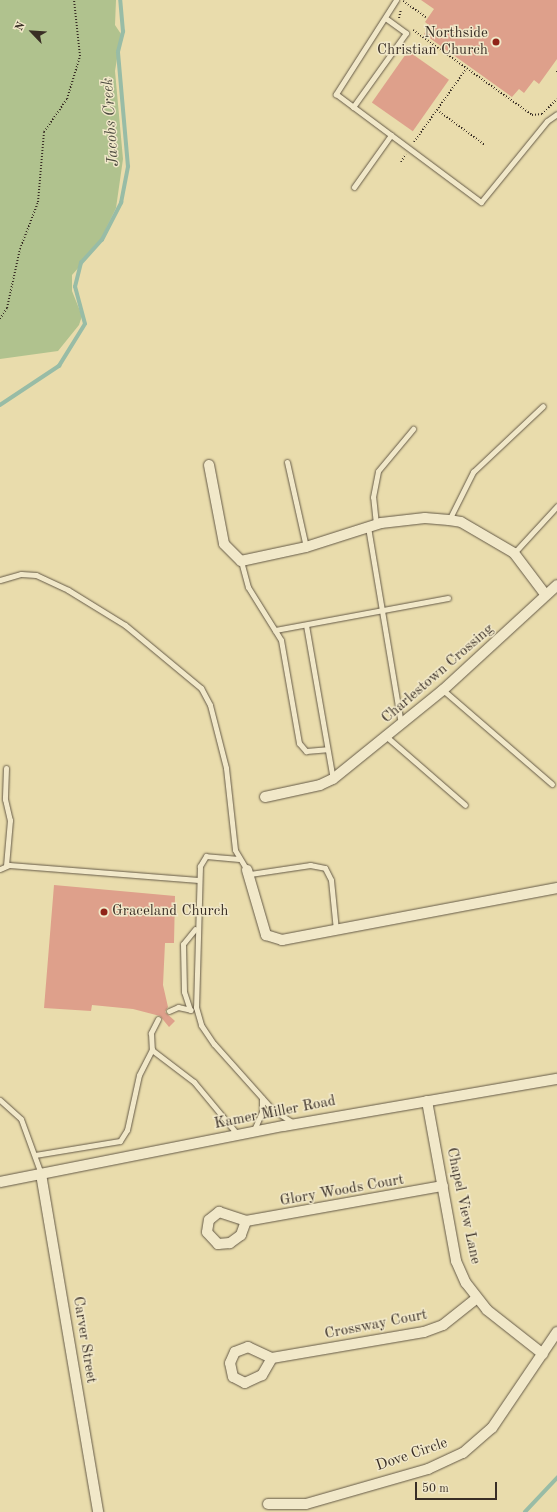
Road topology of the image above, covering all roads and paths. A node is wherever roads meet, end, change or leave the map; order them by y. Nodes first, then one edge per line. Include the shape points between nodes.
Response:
1 (74, 0) edge
2 (396, 0) edge
3 (403, 0) edge
4 (426, 17) dead end
5 (387, 19) junction
6 (400, 21) dead end
7 (406, 25) dead end
8 (466, 69) junction
9 (557, 99) edge
10 (353, 107) junction
11 (437, 110) junction
12 (557, 114) edge
13 (391, 135) junction
14 (486, 145) dead end
15 (410, 149) junction
16 (401, 162) dead end
17 (354, 187) dead end
18 (0, 319) edge
19 (543, 406) dead end
20 (413, 429) dead end
21 (287, 462) dead end
22 (209, 465) dead end
23 (557, 506) edge
24 (449, 520) junction
25 (372, 526) junction
26 (306, 547) junction
27 (514, 553) junction
28 (241, 561) junction
29 (0, 580) edge
30 (557, 585) edge
31 (545, 594) junction
32 (448, 598) dead end
33 (381, 610) junction
34 (306, 625) junction
35 (275, 630) junction
36 (443, 690) junction
37 (401, 727) junction
38 (388, 738) junction
39 (327, 749) junction
40 (6, 768) dead end
41 (333, 779) junction
42 (552, 784) dead end
43 (265, 797) dead end
44 (465, 805) dead end
45 (240, 859) junction
46 (6, 866) junction
47 (0, 869) edge
48 (249, 872) junction
49 (198, 880) junction
50 (557, 888) edge
51 (195, 929) junction
52 (336, 930) junction
53 (190, 1010) junction
54 (169, 1011) dead end
55 (197, 1012) junction
56 (158, 1019) dead end
57 (152, 1049) junction
58 (557, 1080) edge
59 (262, 1098) junction
60 (0, 1100) edge
61 (427, 1101) junction
62 (296, 1124) junction
63 (253, 1132) junction
64 (238, 1135) junction
65 (35, 1155) junction
66 (41, 1174) junction
67 (0, 1182) edge
68 (443, 1186) junction
69 (246, 1221) dead end
70 (477, 1298) junction
71 (557, 1332) edge
72 (543, 1354) junction
73 (272, 1358) dead end
74 (268, 1504) dead end
75 (98, 1512) edge

1 - 18 path via 80,56 67,99 44,132 38,202 20,249 7,308
2 - 3 path
2 - 5 lane
3 - 4 path
3 - 6 path
5 - 10 lane via 336,94
5 - 10 lane via 406,32
7 - 8 path
8 - 9 path via 532,116 542,114
8 - 11 path
10 - 13 lane
11 - 14 path
11 - 15 path
12 - 15 lane via 547,121 480,202
13 - 15 lane
13 - 17 lane
15 - 16 path
19 - 24 lane via 473,472
20 - 25 lane via 378,471 373,497
21 - 26 lane
22 - 28 street via 224,544
23 - 27 lane
24 - 25 street via 425,518
24 - 27 street via 461,522
25 - 26 street
25 - 33 lane
26 - 28 street
27 - 31 street
28 - 35 lane via 248,587
29 - 45 lane via 21,574 36,575 68,590 125,624 201,688 210,705 226,768 231,824
30 - 31 street, Charlestown Crossing
31 - 36 street, Charlestown Crossing via 505,636
32 - 33 lane
33 - 34 lane
33 - 37 lane
34 - 35 lane
34 - 39 lane
35 - 39 lane via 280,640 299,743 306,751
36 - 37 street, Charlestown Crossing
36 - 42 lane
37 - 38 street, Charlestown Crossing
38 - 41 street, Charlestown Crossing
38 - 44 lane
39 - 41 lane
40 - 46 lane via 5,799 10,820
41 - 43 street, Charlestown Crossing via 320,785
45 - 48 lane
45 - 49 lane via 206,856 200,866
46 - 47 lane
46 - 49 lane
48 - 52 street via 258,914 272,939
48 - 52 lane via 310,865 325,868 331,880
49 - 51 lane
50 - 52 street
51 - 53 lane via 183,944 184,992
51 - 55 lane
53 - 54 lane via 178,1007
53 - 55 lane
55 - 59 lane via 214,1044
56 - 57 lane via 151,1033
57 - 64 lane via 194,1082
57 - 65 lane via 139,1075 127,1130 120,1141
58 - 61 street, Kamer Miller Road
59 - 62 lane via 273,1110
59 - 63 lane via 262,1112
60 - 65 lane via 21,1119
61 - 62 street, Kamer Miller Road
61 - 68 street, Chapel View Lane
62 - 63 street, Kamer Miller Road
63 - 64 street, Kamer Miller Road
64 - 66 street, Kamer Miller Road
65 - 66 lane
66 - 67 street, Kamer Miller Road
66 - 75 street, Carver Street
68 - 69 street, Glory Woods Court
68 - 70 street, Chapel View Lane via 456,1261
70 - 72 street, Chapel View Lane
70 - 73 street, Crossway Court via 443,1325 424,1332
71 - 72 street, Dove Circle
72 - 74 street, Dove Circle via 492,1428 474,1446 451,1459 306,1504

